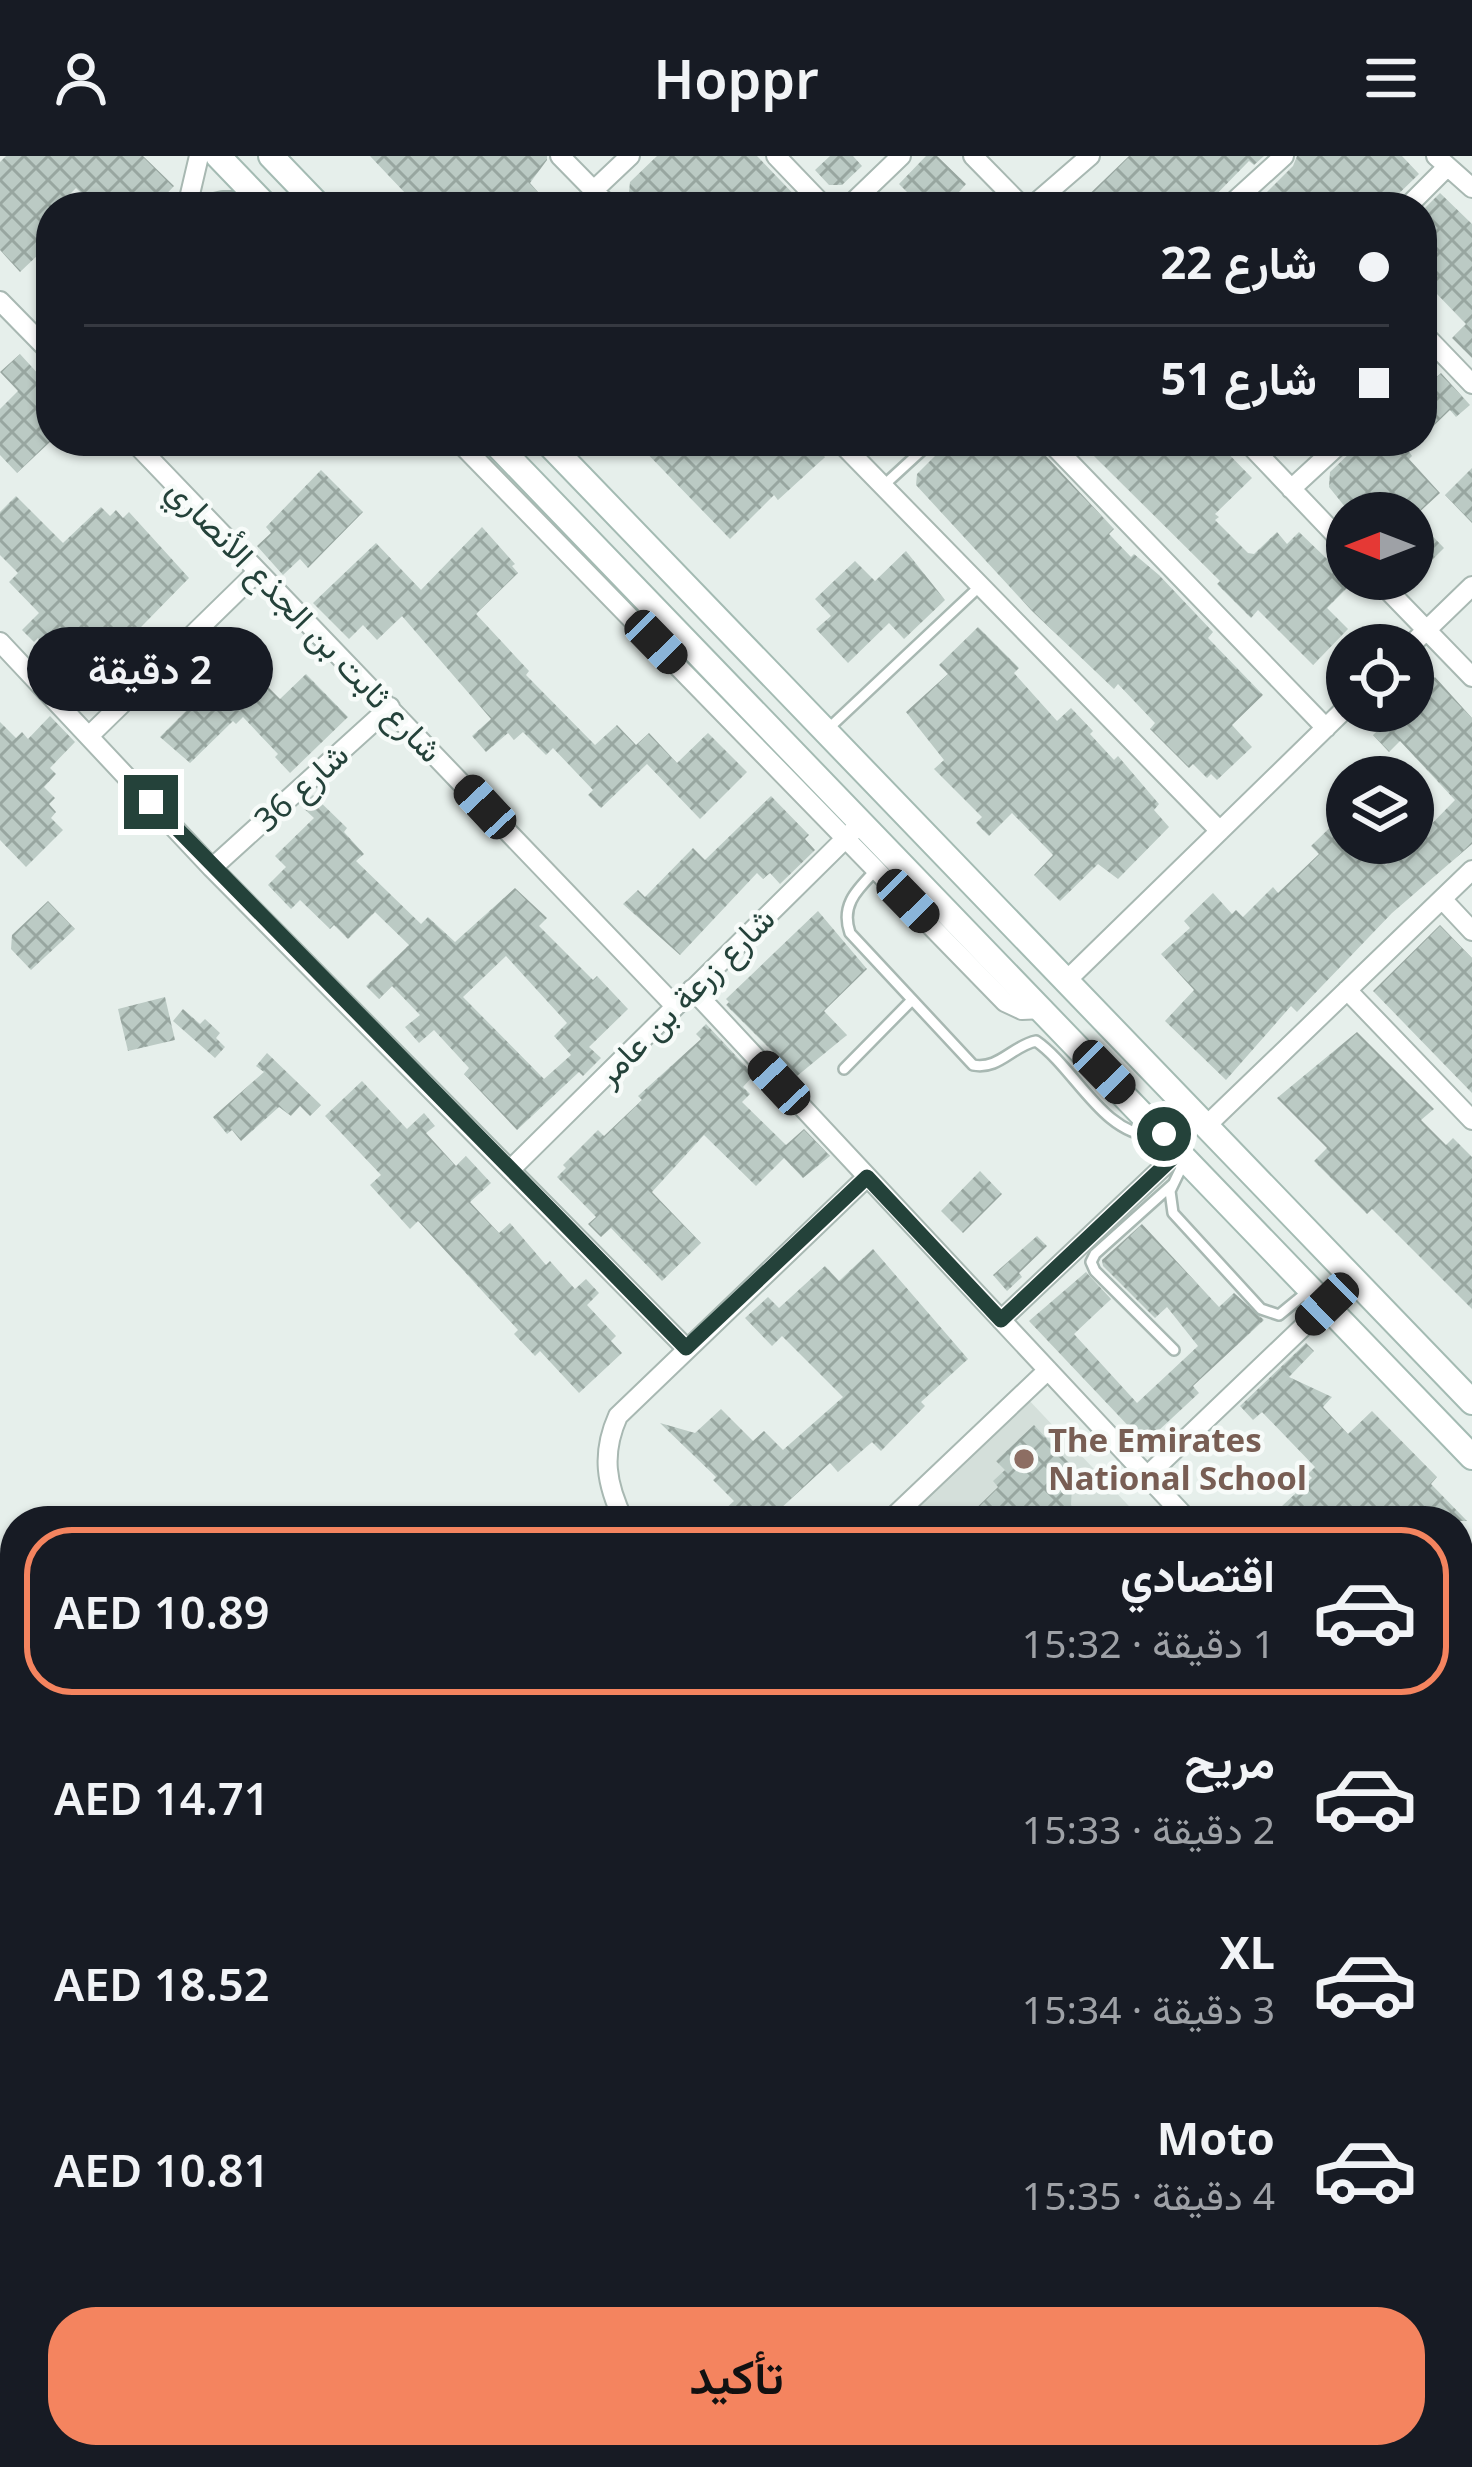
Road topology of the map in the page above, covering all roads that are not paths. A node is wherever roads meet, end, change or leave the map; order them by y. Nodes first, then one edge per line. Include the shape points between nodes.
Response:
1 (199, 156) edge
2 (218, 156) edge
3 (271, 156) edge
4 (560, 156) edge
5 (630, 156) edge
6 (776, 156) edge
7 (901, 156) edge
8 (973, 156) edge
9 (1090, 156) edge
10 (1284, 156) edge
11 (1442, 162) edge
12 (1472, 188) edge
13 (594, 190) joint
14 (191, 192) edge
15 (252, 192) edge
16 (306, 192) edge
17 (811, 192) edge
18 (864, 192) edge
19 (1011, 192) edge
20 (1046, 192) edge
21 (1244, 192) edge
22 (1419, 192) edge
23 (0, 301) edge
24 (36, 334) edge
25 (1439, 350) edge
26 (1472, 384) edge
27 (148, 456) edge
28 (473, 456) edge
29 (507, 456) edge
30 (559, 456) edge
31 (854, 456) edge
32 (916, 456) edge
33 (1069, 456) edge
34 (1260, 456) edge
35 (1327, 456) edge
36 (883, 486) junction
37 (1292, 489) junction
38 (1326, 525) edge
39 (256, 572) junction
40 (980, 586) junction
41 (1472, 586) edge
42 (1397, 600) edge
43 (1420, 624) edge
44 (1432, 624) edge
45 (1434, 638) edge
46 (0, 642) edge
47 (1472, 677) edge
48 (390, 707) junction
49 (1326, 728) joint
50 (825, 731) junction
51 (89, 736) junction
52 (854, 830) junction
53 (1220, 831) junction
54 (212, 868) junction
55 (877, 869) junction
56 (1472, 870) edge
57 (1442, 899) junction
58 (1472, 931) edge
59 (1066, 981) junction
60 (692, 989) junction
61 (1347, 990) junction
62 (911, 1001) junction
63 (675, 1006) junction
64 (1044, 1009) junction
65 (844, 1069) dead end
66 (1472, 1120) edge
67 (1206, 1126) junction
68 (1177, 1147) junction
69 (510, 1170) junction
70 (867, 1177) junction
71 (1173, 1184) junction
72 (1319, 1296) junction
73 (1001, 1320) junction
74 (686, 1348) junction
75 (1174, 1350) dead end
76 (1048, 1370) junction
77 (1472, 1402) edge
78 (1472, 1457) edge
79 (1147, 1476) junction
80 (618, 1506) edge
81 (905, 1506) edge
82 (1175, 1506) edge

1 - 14 street
2 - 15 main road
3 - 16 main road
4 - 13 street
5 - 13 street
6 - 17 street
7 - 18 street
8 - 19 street
9 - 20 street
10 - 21 street
11 - 12 street
11 - 22 street
23 - 24 street
25 - 26 street
27 - 39 street, شارع ثابت بن الجذع الأنصاري
28 - 52 street
29 - 52 main road
30 - 50 main road
31 - 36 street
32 - 36 lane
33 - 49 street
34 - 37 street
35 - 37 street
36 - 40 street
37 - 38 street
39 - 48 street, شارع ثابت بن الجذع الأنصاري
39 - 51 street
40 - 50 lane
40 - 53 street
41 - 44 street
42 - 43 street
45 - 47 street
46 - 51 street
48 - 54 street, شارع 36
48 - 63 street, شارع ثابت بن الجذع الأنصاري
49 - 53 street
50 - 59 main road
51 - 54 street
52 - 55 street
52 - 60 street, شارع زرعة بن عامر
52 - 64 main road
53 - 59 street
54 - 69 street
55 - 62 lane via 848,903 846,923
55 - 64 street via 1005,1002
56 - 57 street
57 - 58 street
57 - 61 street
59 - 67 main road
60 - 63 street, شارع زرعة بن عامر
60 - 70 street
61 - 66 street
61 - 67 street
62 - 65 lane
62 - 68 lane via 973,1065 991,1066 1036,1042 1127,1131
63 - 69 street, شارع زرعة بن عامر
64 - 68 main road
67 - 77 main road
68 - 71 lane
68 - 72 main road
68 - 73 street
69 - 74 street
70 - 73 street
70 - 74 street
71 - 72 lane via 1173,1213 1267,1313
71 - 75 lane via 1091,1262
72 - 78 main road
72 - 79 street
73 - 76 street
74 - 80 street via 618,1416 605,1458
76 - 79 street
76 - 81 street
79 - 82 street

